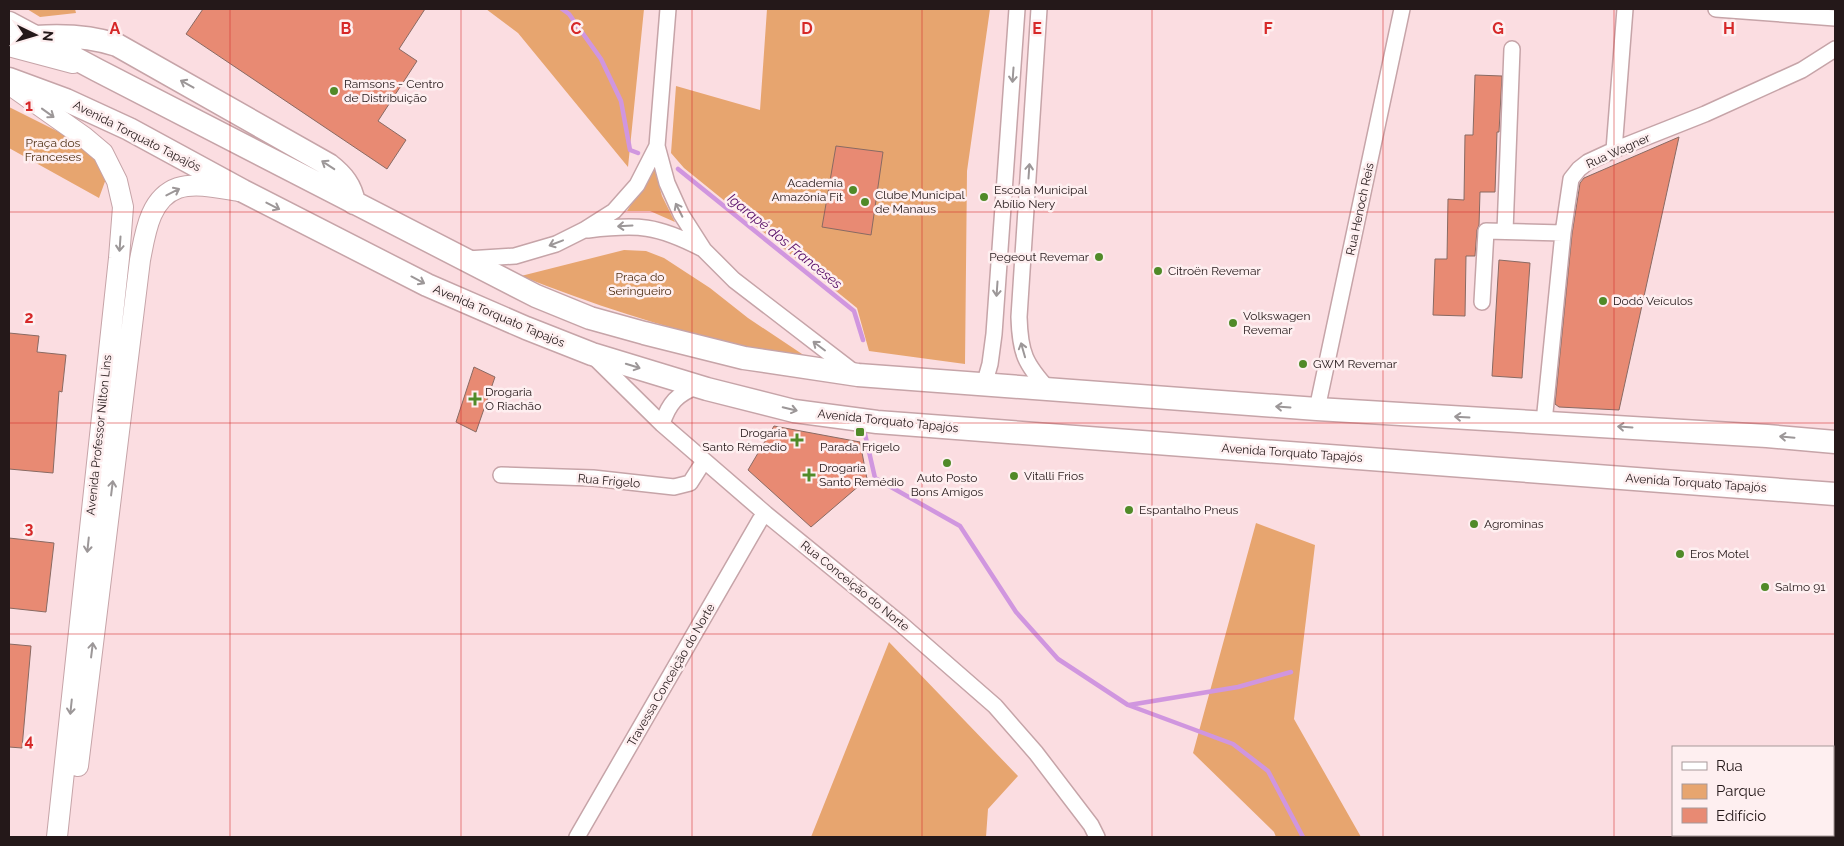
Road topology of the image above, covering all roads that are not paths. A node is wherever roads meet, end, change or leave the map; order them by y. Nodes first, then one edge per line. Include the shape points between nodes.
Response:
1 (668, 9) edge
2 (1017, 9) edge
3 (1039, 9) edge
4 (1402, 9) edge
5 (1625, 9) edge
6 (1716, 9) edge
7 (1735, 10) edge
8 (1835, 18) edge
9 (9, 22) edge
10 (36, 37) junction
11 (1015, 41) junction
12 (1037, 42) junction
13 (9, 46) edge
14 (1512, 49) dead end
15 (1835, 49) edge
16 (97, 70) junction
17 (9, 79) edge
18 (9, 84) edge
19 (657, 146) junction
20 (1614, 150) junction
21 (243, 191) junction
22 (354, 203) junction
23 (1002, 218) junction
24 (1025, 219) junction
25 (584, 230) junction
26 (1505, 231) junction
27 (1563, 233) junction
28 (704, 250) junction
29 (464, 260) junction
30 (1482, 302) dead end
31 (592, 354) junction
32 (858, 375) junction
33 (984, 385) junction
34 (698, 386) junction
35 (1049, 390) junction
36 (1317, 409) junction
37 (1544, 422) junction
38 (662, 424) junction
39 (1835, 442) edge
40 (704, 460) junction
41 (501, 475) dead end
42 (1835, 494) edge
43 (766, 514) junction
44 (57, 837) edge
45 (70, 837) edge
46 (577, 837) edge
47 (1097, 837) edge

1 - 19 street
2 - 11 street
3 - 12 street
4 - 36 street, Rua Henoch Reis
5 - 20 street
6 - 7 street
7 - 8 street
9 - 10 highway
10 - 16 highway
22 -> 10 highway via 347,182 329,165 117,45 86,37
11 - 12 street
11 -> 23 street
24 -> 12 street
13 - 16 main road
14 - 26 street
15 - 20 street, Rua Wagner via 1802,70 1705,114
16 - 22 highway
17 - 21 highway, Avenida Torquato Tapajós via 66,100 129,129
18 -> 44 main road, Avenida Professor Nilton Lins via 103,153 117,181 123,207
19 - 25 street via 637,185 614,211
28 -> 19 street via 666,184
20 - 27 street, Rua Wagner via 1588,162 1571,179
21 -> 31 highway, Avenida Torquato Tapajós via 427,286
45 -> 21 main road, Avenida Professor Nilton Lins via 137,278 146,230 152,212 164,197 178,188 199,186
22 - 29 highway
23 - 24 street
23 -> 33 street via 994,334
35 -> 24 street via 1032,372 1019,336
28 -> 25 street via 657,229 634,226
25 -> 29 street via 556,244 515,256
26 - 27 street
26 - 30 street via 1486,231
27 - 37 street, Rua Wagner
32 -> 28 street via 734,280
29 - 32 highway via 536,296 590,318 744,358
31 -> 34 highway, Avenida Torquato Tapajós
31 - 38 street, Rua Conceição do Norte
32 - 33 highway
33 - 35 highway
34 - 38 street via 678,396
34 -> 42 highway, Avenida Torquato Tapajós via 794,410 877,422
36 -> 35 highway
37 -> 36 highway
39 -> 37 highway
38 - 40 street, Rua Conceição do Norte
40 - 41 street, Rua Frigelo via 690,483 674,487 593,478
40 - 43 street, Rua Conceição do Norte
43 - 46 street, Travessa Conceição do Norte
43 - 47 street, Rua Conceição do Norte via 902,624 995,706 1036,753

